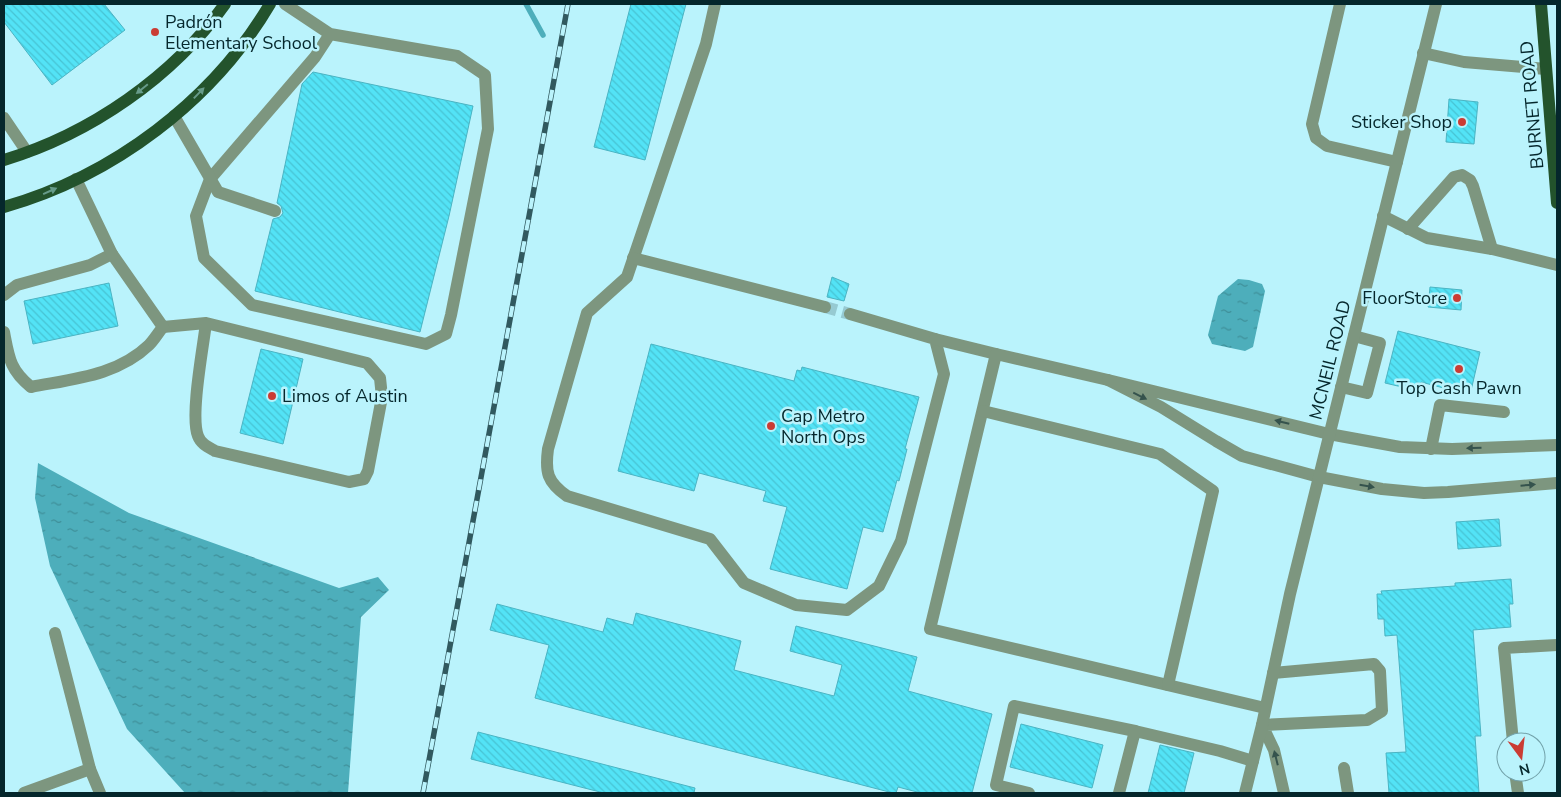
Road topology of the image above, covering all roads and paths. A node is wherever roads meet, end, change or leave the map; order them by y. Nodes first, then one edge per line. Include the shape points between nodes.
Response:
1 (225, 4) edge
2 (270, 4) edge
3 (285, 4) edge
4 (715, 4) edge
5 (1340, 4) edge
6 (1436, 4) edge
7 (1541, 4) edge
8 (330, 34) junction
9 (1424, 53) junction
10 (1546, 69) junction
11 (1553, 91) edge
12 (174, 116) junction
13 (4, 118) edge
14 (27, 152) junction
15 (4, 160) edge
16 (1397, 162) junction
17 (76, 179) junction
18 (210, 179) junction
19 (1557, 203) edge
20 (4, 207) edge
21 (275, 211) dead end
22 (1383, 216) junction
23 (1408, 229) junction
24 (1492, 249) junction
25 (112, 254) junction
26 (633, 258) junction
27 (1557, 265) edge
28 (4, 295) edge
29 (825, 307) tunnel mouth
30 (850, 314) tunnel mouth
31 (206, 323) junction
32 (163, 327) junction
33 (4, 332) edge
34 (1354, 336) junction
35 (935, 339) junction
36 (996, 354) junction
37 (1108, 380) junction
38 (1341, 387) junction
39 (983, 410) junction
40 (1504, 412) dead end
41 (1330, 434) junction
42 (1557, 445) edge
43 (1432, 449) junction
44 (1319, 478) junction
45 (1557, 483) edge
46 (55, 634) dead end
47 (1557, 644) edge
48 (1273, 672) junction
49 (1168, 685) junction
50 (1265, 708) junction
51 (1262, 725) junction
52 (1135, 731) junction
53 (1512, 732) edge
54 (1253, 761) junction
55 (90, 768) junction
56 (1344, 768) dead end
57 (24, 793) edge
58 (100, 793) edge
59 (1029, 793) edge
60 (1119, 793) edge
61 (1245, 793) edge
62 (1284, 793) edge
63 (1348, 793) edge

1 -> 14 main road via 168,68 138,92 55,142
12 -> 2 main road via 223,68
3 - 8 street
4 - 26 street via 706,44
5 - 16 street via 1312,124 1316,138 1326,146
6 - 9 street, MCNEIL ROAD
7 - 10 main road, BURNET ROAD
8 - 18 street via 315,58
8 - 18 street via 457,56 485,75 488,129 446,334 426,344 252,306 204,258 196,216
9 - 10 street via 1464,62
9 - 16 street, MCNEIL ROAD
10 - 11 main road, BURNET ROAD
11 - 19 main road, BURNET ROAD
12 - 17 main road via 134,146
12 - 18 street
13 - 14 street
14 - 15 main road
16 - 22 street, MCNEIL ROAD
20 -> 17 main road
17 - 25 street
18 - 21 street via 218,192
22 - 23 street
22 - 34 street, MCNEIL ROAD
23 - 24 street via 1427,238
23 - 24 street via 1454,177 1462,176 1473,186
24 - 27 street
25 - 28 street via 90,265 17,285
25 - 32 street
26 - 29 street
26 - 35 street via 627,277 587,313 548,449 548,477 567,496 710,539 744,584 796,605 847,610 879,586 901,541 944,374
30 - 35 street
31 - 31 street via 367,363 380,378 382,397 364,479 349,482 215,451 204,445 198,437 195,413
31 - 32 street
32 - 33 street via 149,345 123,364 101,374 31,387 12,367
34 - 38 street, MCNEIL ROAD
34 - 38 street via 1380,343 1367,393
35 - 36 street
36 - 37 street
36 - 39 street
41 -> 37 street
37 -> 44 street via 1161,407 1242,456
38 - 41 street, MCNEIL ROAD
39 - 49 street via 1160,454 1213,491
39 - 49 street via 930,629
40 - 43 street via 1440,405
41 - 43 street via 1400,447
41 - 44 street, MCNEIL ROAD
42 -> 43 street
44 -> 45 street via 1424,493
44 - 48 street, MCNEIL ROAD
46 - 55 street
47 - 53 street via 1504,648
48 - 50 street, MCNEIL ROAD
48 - 51 street via 1374,664 1380,671 1382,711 1367,720
49 - 50 street
50 - 51 street, MCNEIL ROAD
51 - 54 street, MCNEIL ROAD
62 -> 51 street via 1274,750
52 - 54 street
52 - 59 street via 1014,706 996,785
52 - 60 street
54 - 61 street, MCNEIL ROAD
55 - 57 street
55 - 58 street
56 - 63 street

